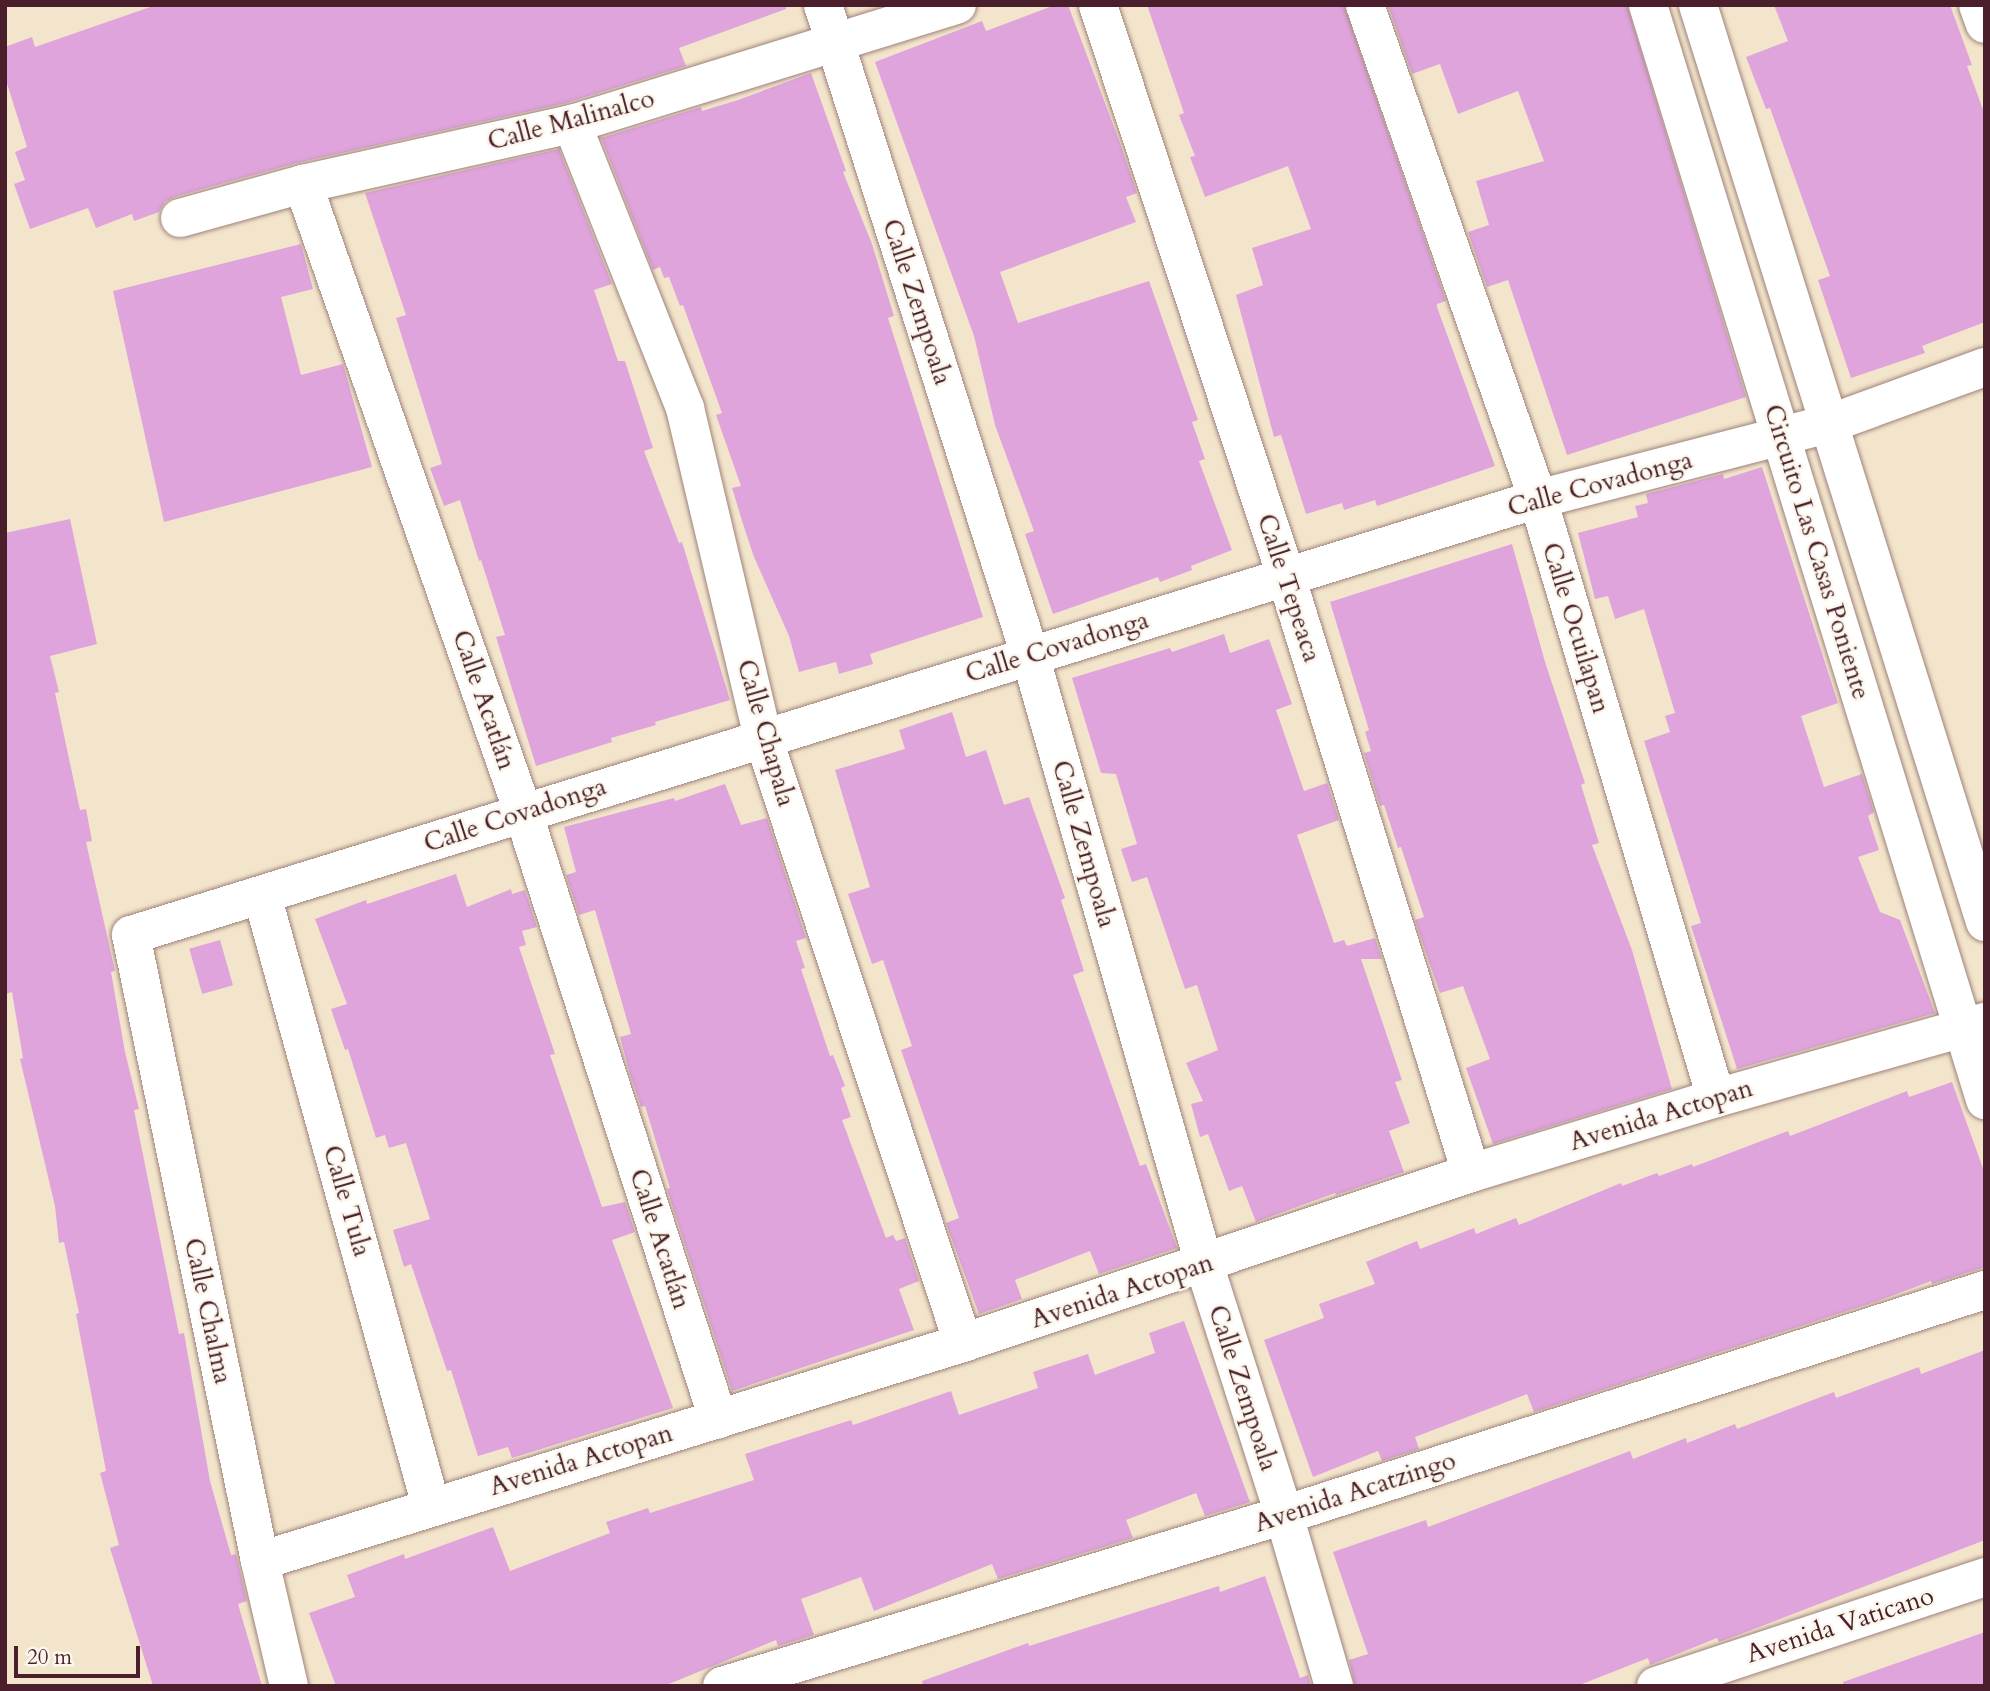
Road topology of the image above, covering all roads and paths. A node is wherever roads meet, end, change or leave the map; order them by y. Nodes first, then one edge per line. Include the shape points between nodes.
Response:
1 (824, 5) edge
2 (957, 5) edge
3 (1098, 5) edge
4 (1365, 5) edge
5 (1648, 5) edge
6 (1698, 5) edge
7 (1978, 5) edge
8 (1985, 24) edge
9 (834, 43) junction
10 (572, 124) junction
11 (303, 184) junction
12 (180, 218) dead end
13 (1985, 367) edge
14 (1830, 423) junction
15 (1782, 436) junction
16 (1538, 499) junction
17 (1286, 576) junction
18 (1031, 655) junction
19 (763, 737) junction
20 (523, 812) junction
21 (262, 895) junction
22 (1985, 922) edge
23 (131, 935) joint
24 (1974, 1026) edge
25 (1716, 1097) junction
26 (1985, 1100) edge
27 (1471, 1173) junction
28 (1204, 1264) junction
29 (1985, 1290) edge
30 (963, 1343) junction
31 (718, 1419) junction
32 (431, 1506) junction
33 (1284, 1515) junction
34 (260, 1561) junction
35 (1985, 1577) edge
36 (289, 1686) edge
37 (722, 1686) edge
38 (1334, 1686) edge
39 (1656, 1686) edge

1 - 9 street, Calle Zempoala
2 - 9 street, Calle Malinalco
3 - 17 street, Calle Tepeaca
4 - 16 street, Calle Ocuilapan
5 - 15 street, Circuito Las Casas Poniente
6 - 14 street, Circuito Las Casas Poniente
7 - 8 street
9 - 10 street, Calle Malinalco
9 - 18 street, Calle Zempoala
10 - 11 street, Calle Malinalco
10 - 19 street, Calle Chapala via 685,408
11 - 12 street, Calle Malinalco
11 - 20 street, Calle Acatlán
13 - 14 street, Calle Covadonga
14 - 15 street, Calle Covadonga
14 - 22 street, Circuito Las Casas Poniente
15 - 16 street, Calle Covadonga
15 - 24 street, Circuito Las Casas Poniente
16 - 17 street, Calle Covadonga
16 - 25 street, Calle Ocuilapan
17 - 18 street, Calle Covadonga
17 - 27 street, Calle Tepeaca
18 - 19 street, Calle Covadonga
18 - 28 street, Calle Zempoala
19 - 20 street, Calle Covadonga
19 - 30 street, Calle Chapala
20 - 21 street, Calle Covadonga
20 - 31 street, Calle Acatlán
21 - 23 street, Calle Covadonga
21 - 32 street, Calle Tula
23 - 34 street, Calle Chalma
24 - 25 street, Avenida Actopan
24 - 26 street, Circuito Las Casas Poniente
25 - 27 street, Avenida Actopan
27 - 28 street, Avenida Actopan
28 - 30 street, Avenida Actopan
28 - 33 street, Calle Zempoala
29 - 33 street, Avenida Acatzingo
30 - 31 street, Avenida Actopan
31 - 32 street, Avenida Actopan
32 - 34 street, Avenida Actopan
33 - 37 street, Avenida Acatzingo
33 - 38 street, Calle Zempoala
34 - 36 street, Calle Chalma
35 - 39 street, Avenida Vaticano

